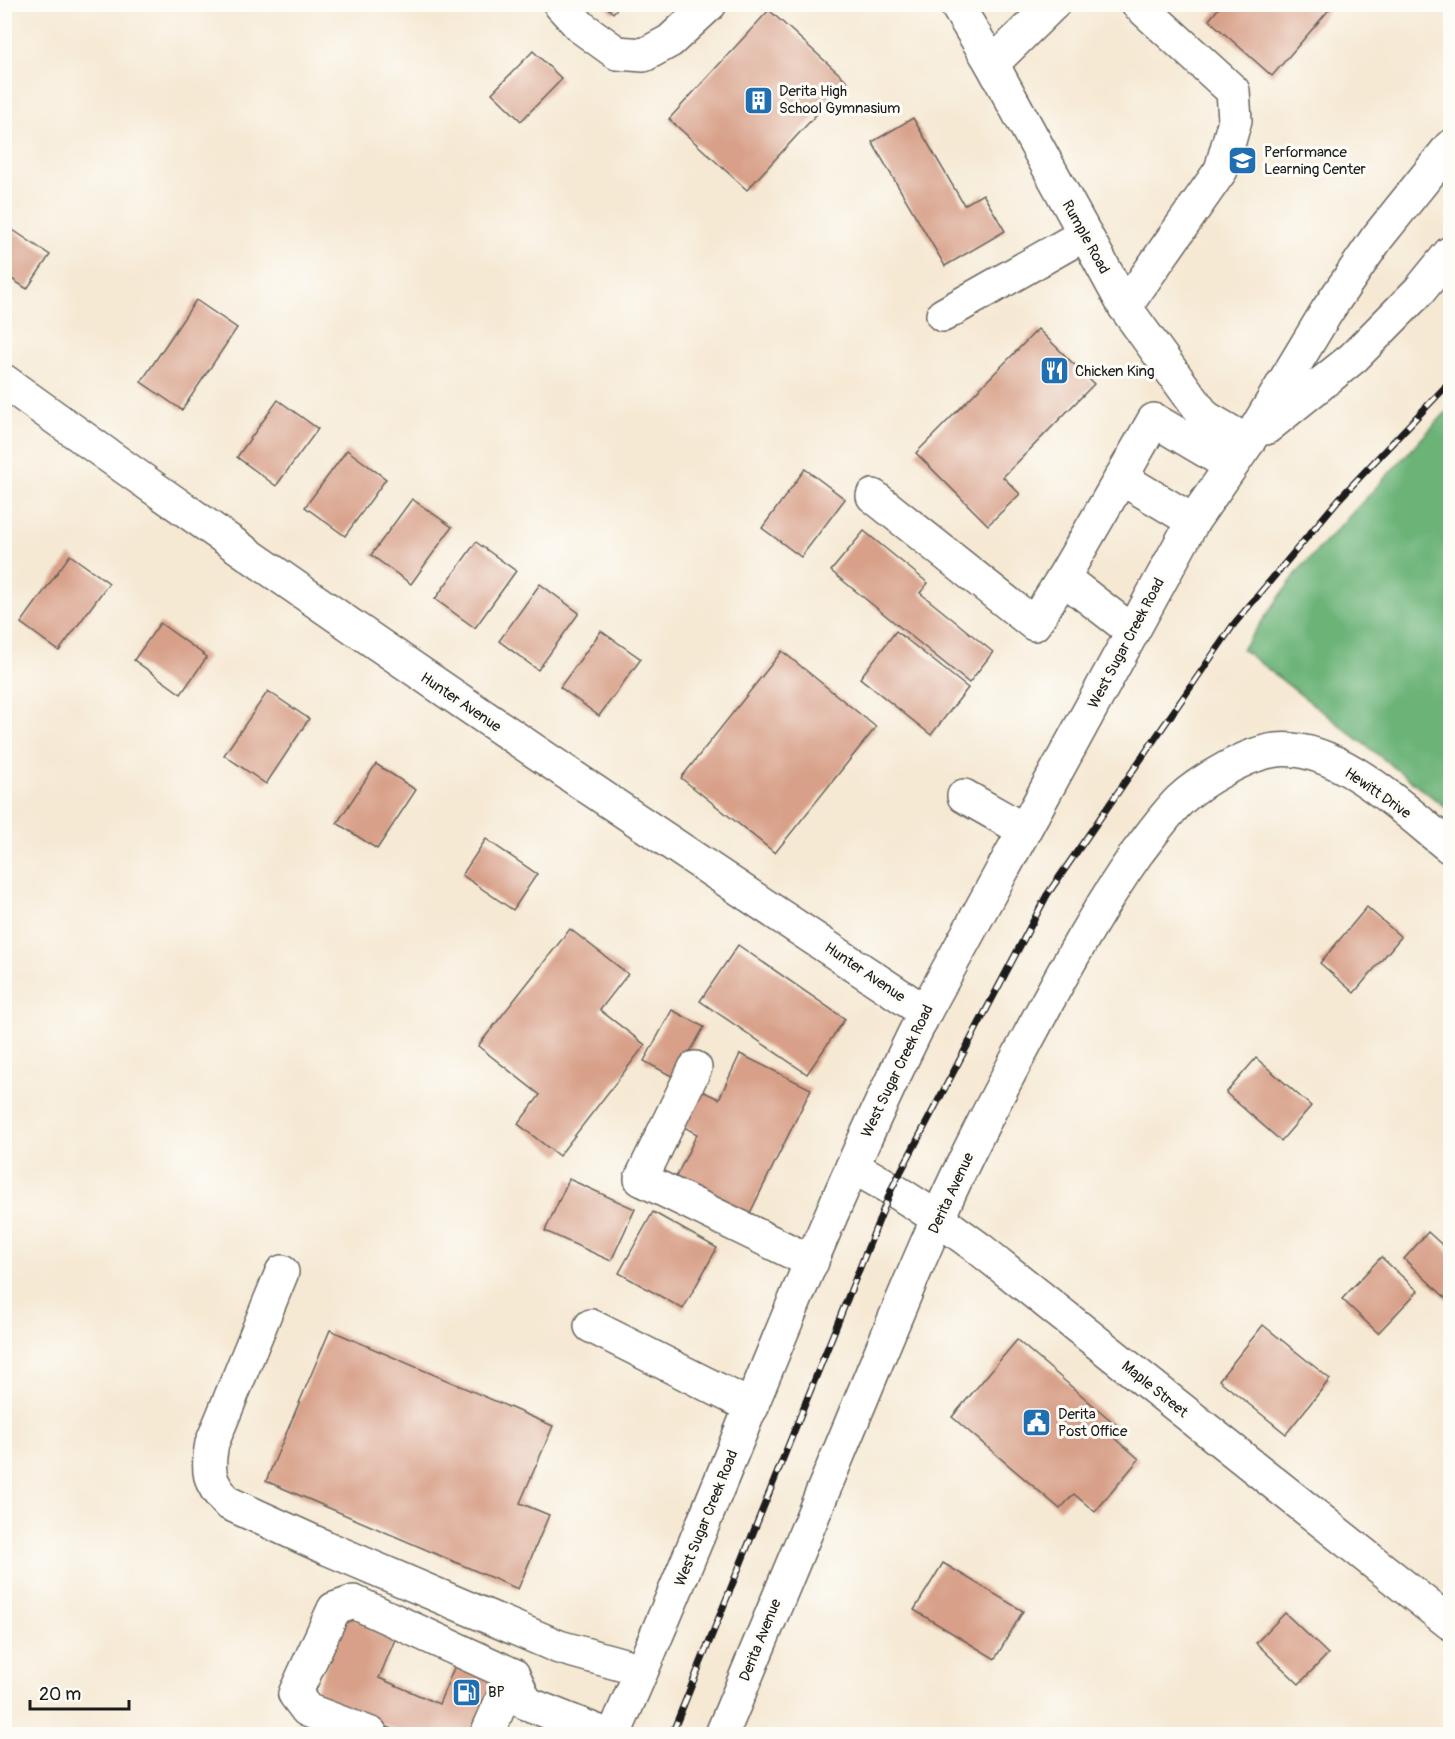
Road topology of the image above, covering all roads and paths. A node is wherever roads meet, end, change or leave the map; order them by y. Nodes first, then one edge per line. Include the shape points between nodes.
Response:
1 (560, 4) edge
2 (710, 4) edge
3 (956, 4) edge
4 (1053, 4) edge
5 (1138, 4) edge
6 (992, 64) junction
7 (1450, 147) edge
8 (1085, 234) junction
9 (1450, 253) edge
10 (1125, 307) junction
11 (944, 315) dead end
12 (4, 381) edge
13 (1239, 454) junction
14 (1121, 478) junction
15 (873, 496) dead end
16 (1193, 521) junction
17 (1063, 578) junction
18 (1132, 631) junction
19 (1298, 750) joint
20 (964, 796) dead end
21 (1024, 830) junction
22 (1450, 847) edge
23 (925, 1012) junction
24 (695, 1068) dead end
25 (852, 1167) junction
26 (938, 1218) junction
27 (812, 1262) junction
28 (282, 1272) dead end
29 (591, 1326) dead end
30 (752, 1407) junction
31 (1450, 1623) edge
32 (642, 1670) junction
33 (513, 1675) junction
34 (353, 1731) edge
35 (487, 1734) edge
36 (604, 1734) edge
37 (614, 1734) edge
38 (722, 1734) edge

1 - 2 street via 581,27 617,53 644,55 670,41
3 - 6 street, Rumple Road
4 - 6 street
5 - 10 street via 1233,91 1235,120 1221,170
6 - 8 street, Rumple Road
7 - 13 street, West Sugar Creek Road via 1377,238
8 - 10 street, Rumple Road
8 - 11 street
9 - 13 street, West Sugar Creek Road via 1420,290 1353,358
10 - 13 street, Rumple Road via 1205,417
12 - 23 street, Hunter Avenue via 389,653
13 - 14 street via 1154,420
13 - 16 street, West Sugar Creek Road
14 - 16 street
14 - 17 street
15 - 17 street via 1034,624
16 - 18 street, West Sugar Creek Road
17 - 18 street
18 - 21 street, West Sugar Creek Road
19 - 22 street, Hewitt Drive via 1329,760 1363,779
19 - 26 street, Derita Avenue via 1274,750 1214,775 1181,799 1156,827 1062,975
20 - 21 street
21 - 23 street, West Sugar Creek Road
23 - 25 street, West Sugar Creek Road
24 - 27 street via 641,1179
25 - 26 street, Maple Street
25 - 27 street, West Sugar Creek Road
26 - 31 street, Maple Street
26 - 38 street, Derita Avenue
27 - 30 street, West Sugar Creek Road
28 - 32 street via 212,1443 208,1463 218,1492 228,1503 501,1623 559,1647
29 - 30 street
30 - 32 street, West Sugar Creek Road
32 - 37 street, West Sugar Creek Road
33 - 34 street via 354,1602 334,1609 295,1694 308,1710
33 - 35 street
33 - 36 street via 526,1703

